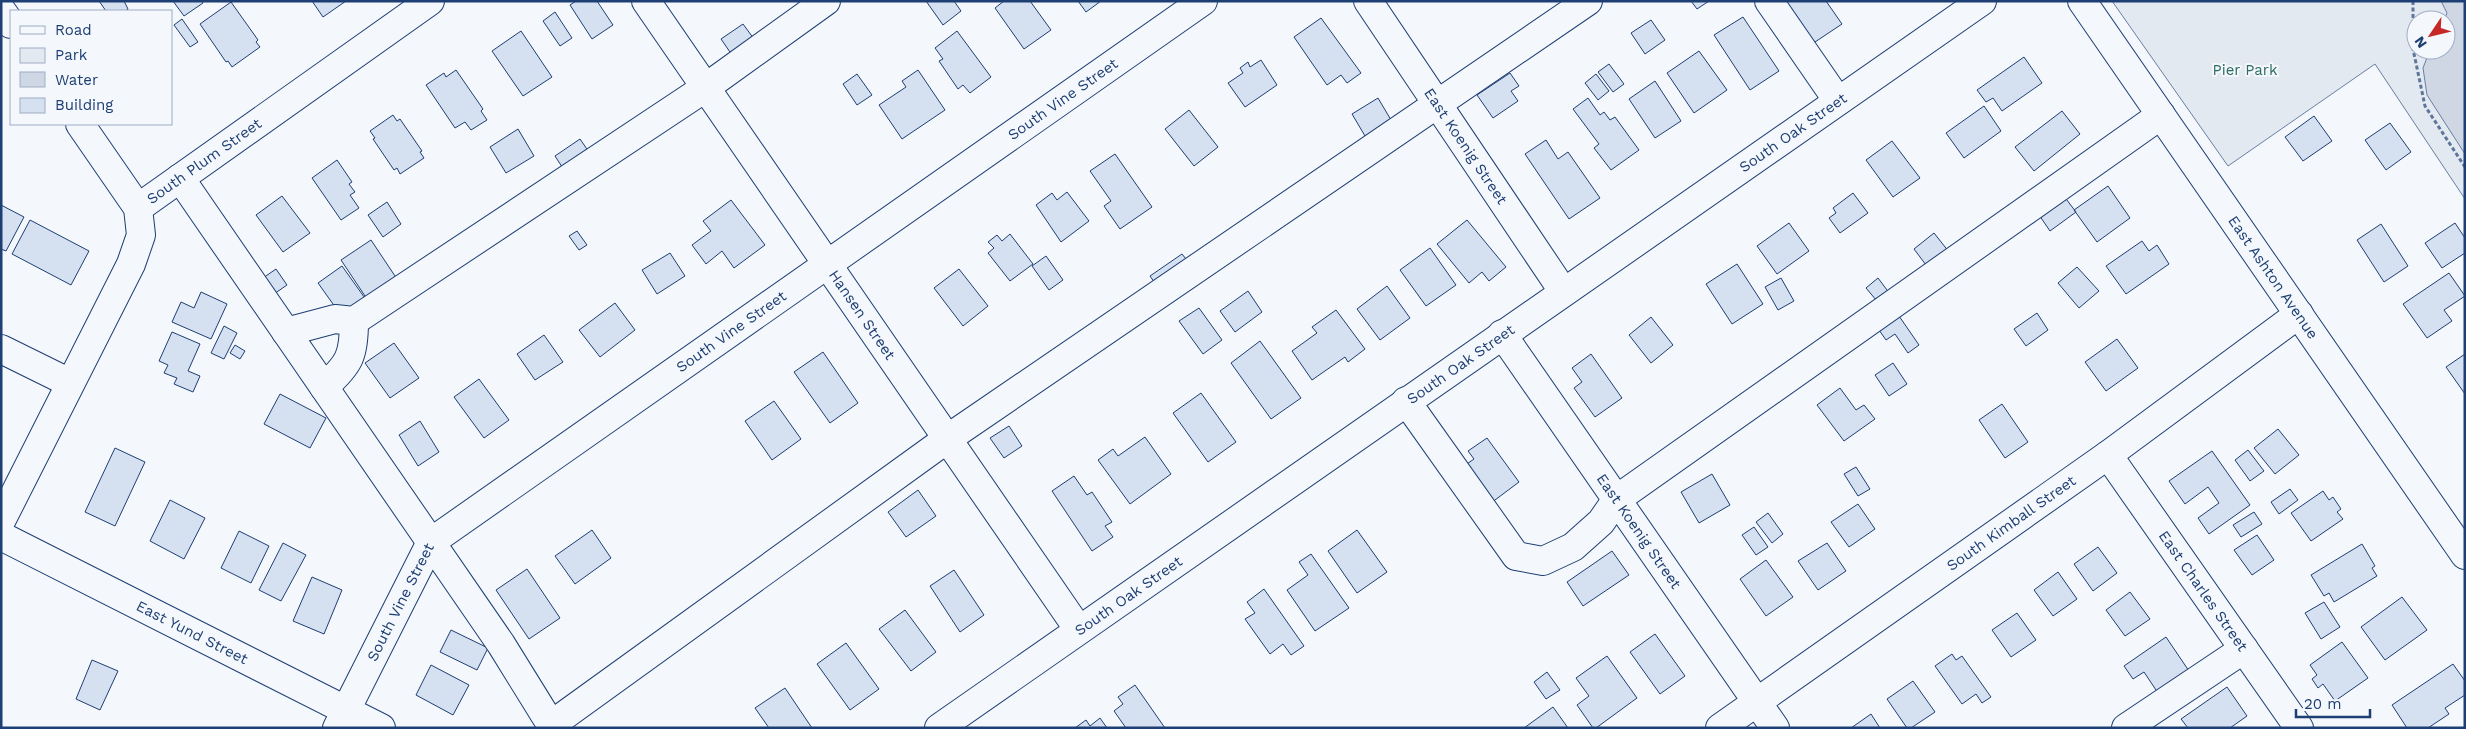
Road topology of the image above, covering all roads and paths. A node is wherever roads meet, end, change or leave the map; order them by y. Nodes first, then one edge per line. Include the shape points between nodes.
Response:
1 (430, 1) edge
2 (646, 1) edge
3 (826, 1) edge
4 (1203, 1) edge
5 (1368, 1) edge
6 (1588, 1) edge
7 (1769, 1) edge
8 (1982, 1) edge
9 (2082, 1) edge
10 (2413, 1) edge
11 (1, 10) edge
12 (10, 23) edge
13 (705, 88) junction
14 (1838, 101) junction
15 (1437, 104) junction
16 (2161, 115) junction
17 (81, 125) edge
18 (2465, 167) edge
19 (180, 178) junction
20 (138, 208) junction
21 (828, 265) junction
22 (1563, 291) junction
23 (2299, 314) junction
24 (354, 321) junction
25 (286, 332) junction
26 (1502, 334) junction
27 (1, 349) edge
28 (70, 383) junction
29 (324, 387) junction
30 (1406, 401) junction
31 (947, 439) junction
32 (2108, 455) junction
33 (1617, 499) junction
34 (1, 521) edge
35 (1, 536) edge
36 (431, 542) junction
37 (2465, 554) edge
38 (1079, 630) junction
39 (2244, 649) junction
40 (1758, 702) junction
41 (342, 719) edge
42 (552, 726) edge
43 (381, 728) edge
44 (939, 728) edge
45 (1720, 728) edge
46 (1776, 728) edge
47 (2126, 728) edge
48 (2299, 728) edge

1 - 19 street, South Plum Street
2 - 13 street, Hansen Street
3 - 13 street
4 - 21 street, South Vine Street
5 - 15 street, East Koenig Street
6 - 15 street
7 - 14 street
8 - 14 street, South Oak Street
9 - 16 street, East Ashton Avenue
10 - 18 path via 2413,48 2425,106
11 - 12 street
13 - 21 street, Hansen Street
13 - 24 street
14 - 22 street, South Oak Street
15 - 22 street, East Koenig Street
15 - 31 street
16 - 23 street, East Ashton Avenue
16 - 33 street
17 - 20 street
19 - 20 street, South Plum Street
19 - 25 street
20 - 28 street, South Plum Street via 142,235 134,257
21 - 31 street, Hansen Street
21 - 36 street, South Vine Street
22 - 26 street, South Oak Street
23 - 32 street, South Kimball Street
23 - 37 street, East Ashton Avenue
24 - 25 street via 335,319
24 - 29 street via 354,348 341,372
25 - 29 street
26 - 30 street, South Oak Street
26 - 33 street, East Koenig Street
27 - 28 street
28 - 34 street, South Plum Street
29 - 36 street
30 - 33 street via 1516,556 1543,561 1573,547 1600,522
30 - 38 street, South Oak Street
31 - 38 street, Hansen Street
31 - 42 street
32 - 39 street, East Charles Street
32 - 40 street, South Kimball Street
33 - 40 street, East Koenig Street
35 - 41 street, East Yund Street
36 - 41 street, South Vine Street
36 - 42 street
38 - 44 street, South Oak Street
39 - 47 street
39 - 48 street, East Charles Street
40 - 45 street, South Kimball Street
40 - 46 street, East Koenig Street
41 - 43 street, East Yund Street

